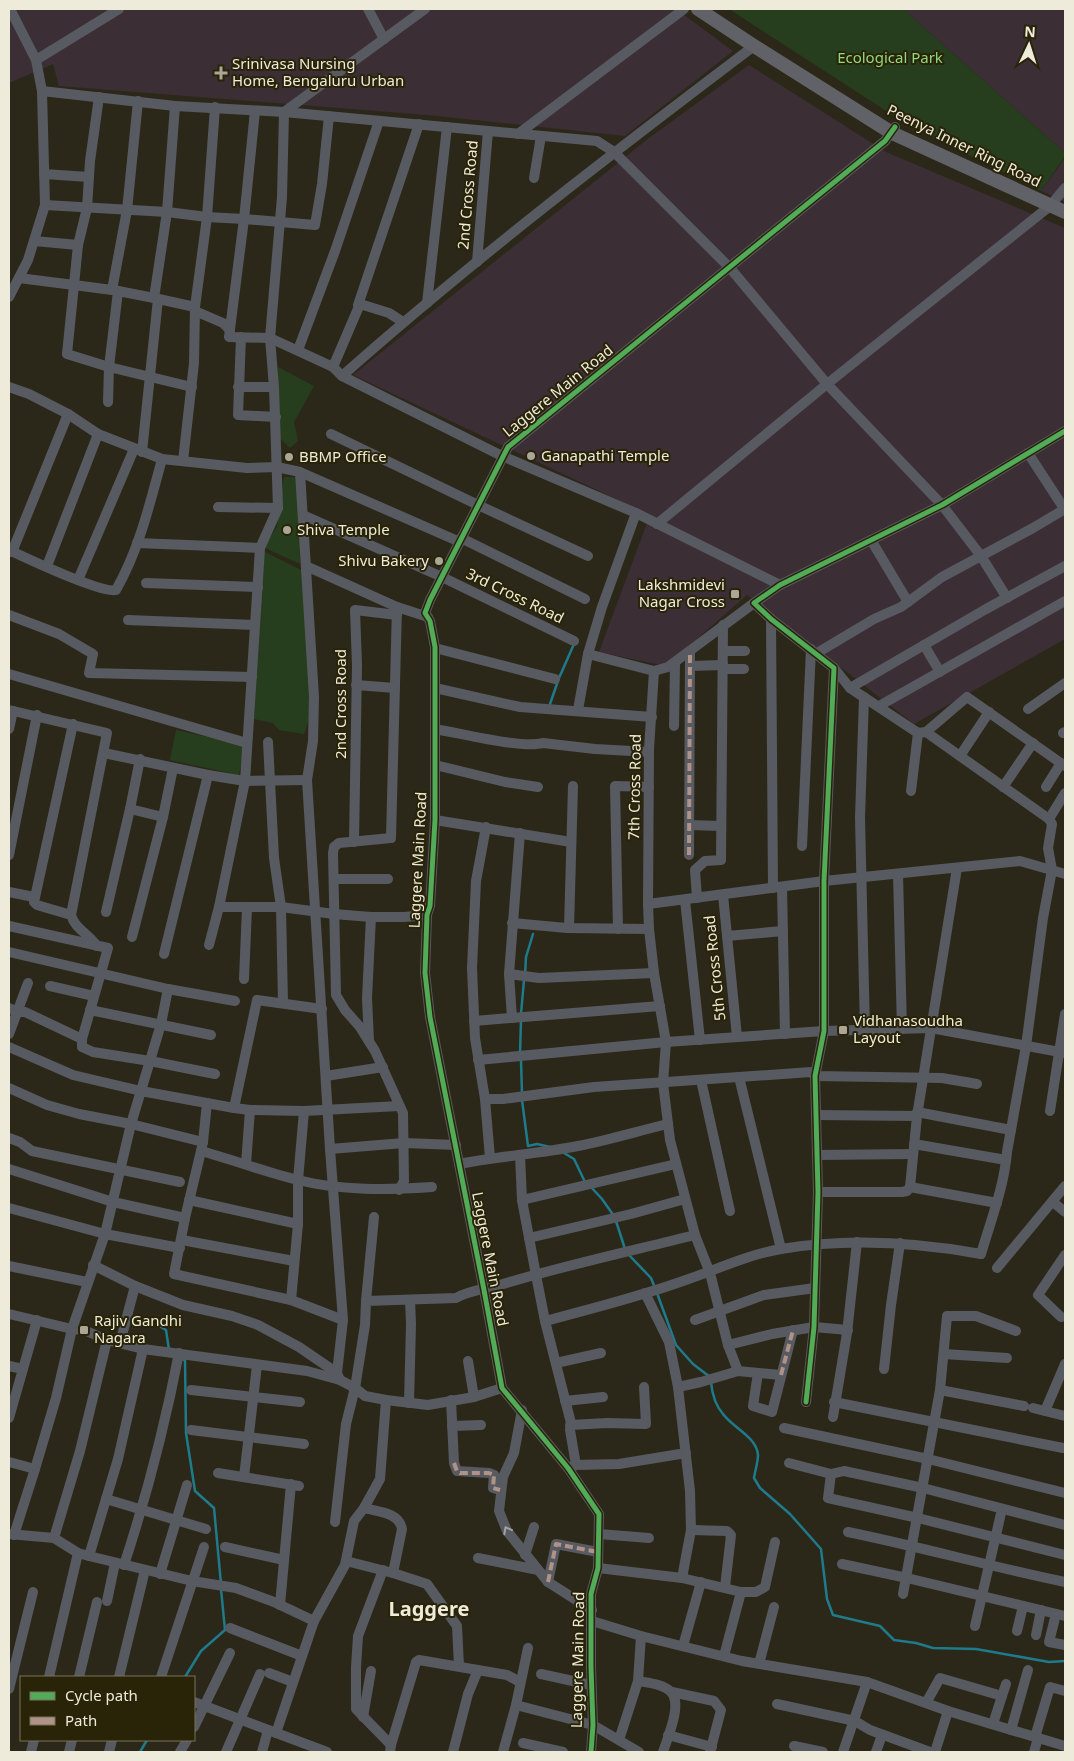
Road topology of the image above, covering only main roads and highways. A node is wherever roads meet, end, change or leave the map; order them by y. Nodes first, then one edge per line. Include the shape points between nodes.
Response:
1 (698, 9) edge
2 (710, 9) edge
3 (894, 130) junction
4 (1057, 203) edge
5 (1065, 212) edge

1 - 3 main road, Peenya Inner Ring Road
2 - 3 main road, Peenya Inner Ring Road
3 - 4 main road, Peenya Inner Ring Road
4 - 5 main road, Peenya Inner Ring Road

